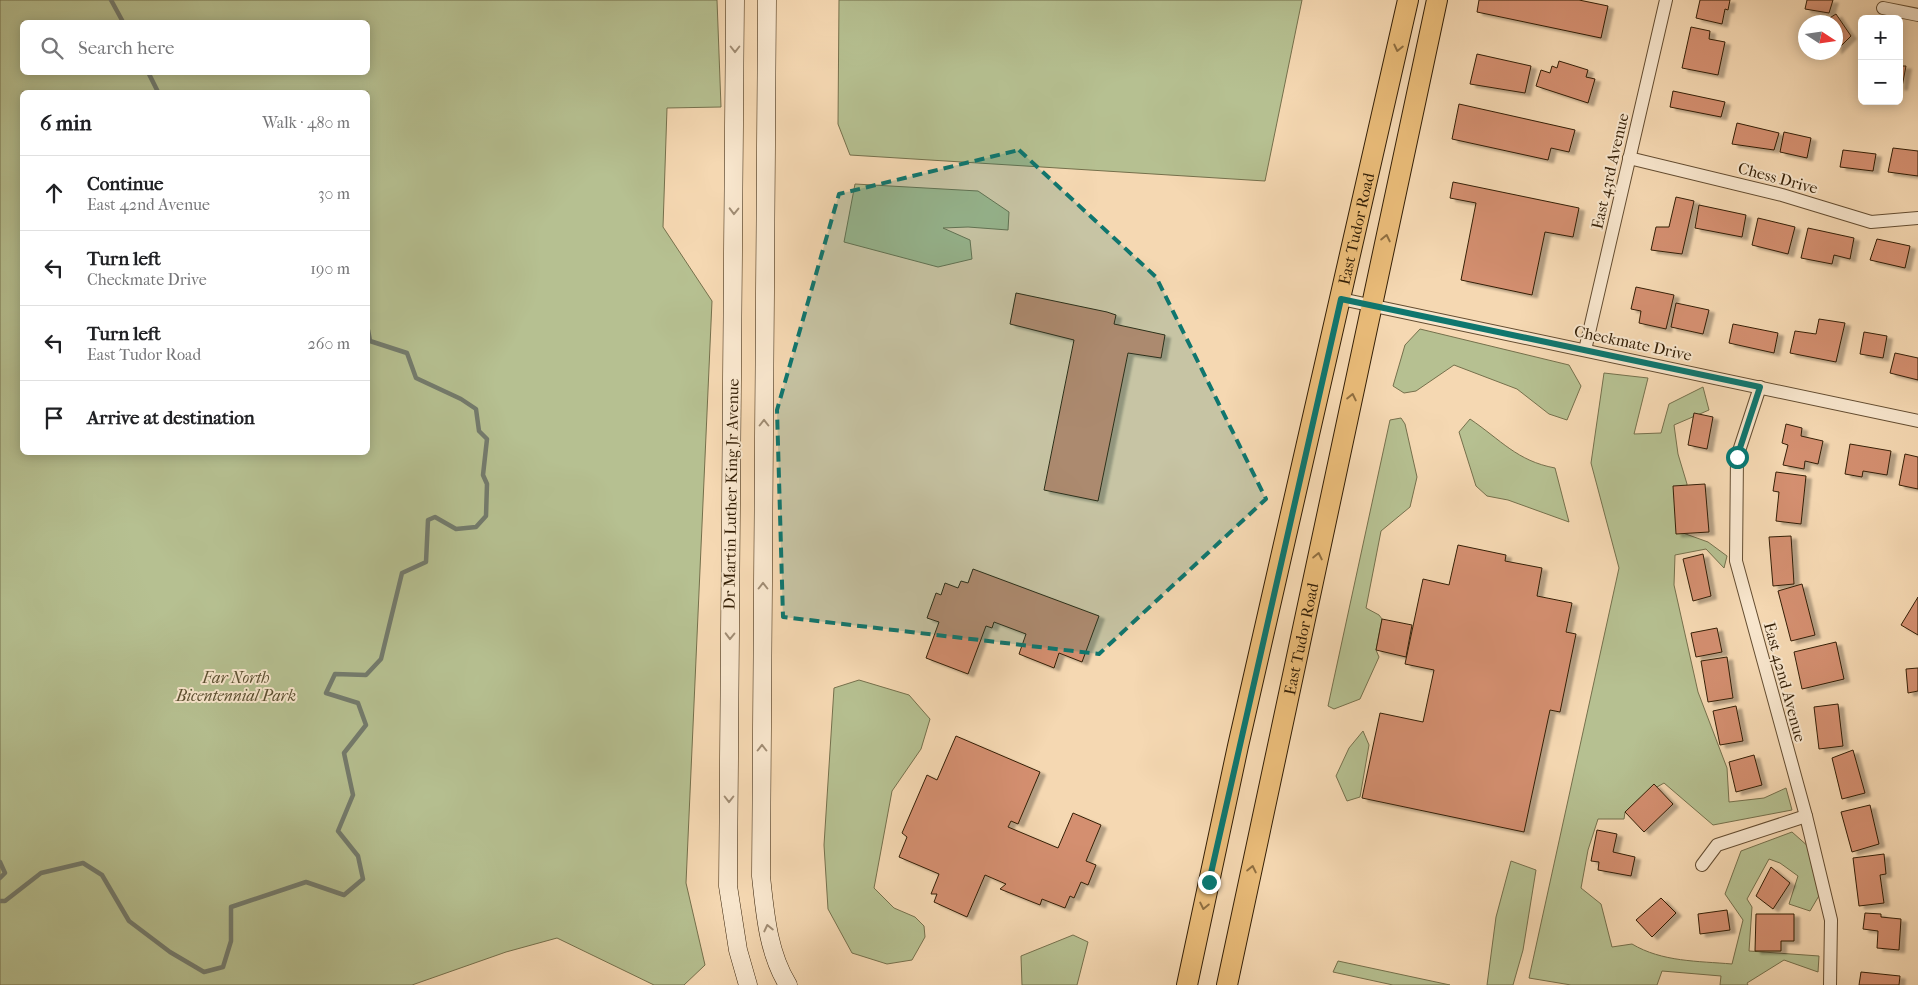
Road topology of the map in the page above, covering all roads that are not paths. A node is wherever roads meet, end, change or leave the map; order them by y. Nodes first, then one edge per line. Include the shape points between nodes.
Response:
1 (735, 0) edge
2 (767, 0) edge
3 (1408, 0) edge
4 (1437, 0) edge
5 (1666, 0) edge
6 (1883, 8) dead end
7 (1918, 15) edge
8 (1629, 158) junction
9 (1918, 218) edge
10 (1341, 299) junction
11 (1372, 305) junction
12 (1585, 350) junction
13 (1760, 387) junction
14 (1918, 421) edge
15 (1806, 816) junction
16 (1702, 865) dead end
17 (785, 980) edge
18 (748, 985) edge
19 (1187, 985) edge
20 (1227, 985) edge
21 (1830, 985) edge

1 -> 18 street, Dr Martin Luther King Jr Avenue via 728,886 738,950
17 -> 2 street, Dr Martin Luther King Jr Avenue via 767,927 761,876
3 -> 10 main road, East Tudor Road
11 -> 4 main road, East Tudor Road
5 - 8 street, East 43rd Avenue
6 - 7 street
8 - 9 street, Chess Drive via 1782,195 1871,222
8 - 12 street, East 43rd Avenue
10 - 11 street, Checkmate Drive
10 -> 19 main road, East Tudor Road via 1238,746
11 - 12 street, Checkmate Drive
20 -> 11 main road, East Tudor Road
12 - 13 street, Checkmate Drive
13 - 14 street, Checkmate Drive
13 - 15 street, East 42nd Avenue via 1737,457 1736,561
15 - 16 street via 1718,845
15 - 21 street, East 42nd Avenue via 1831,920

